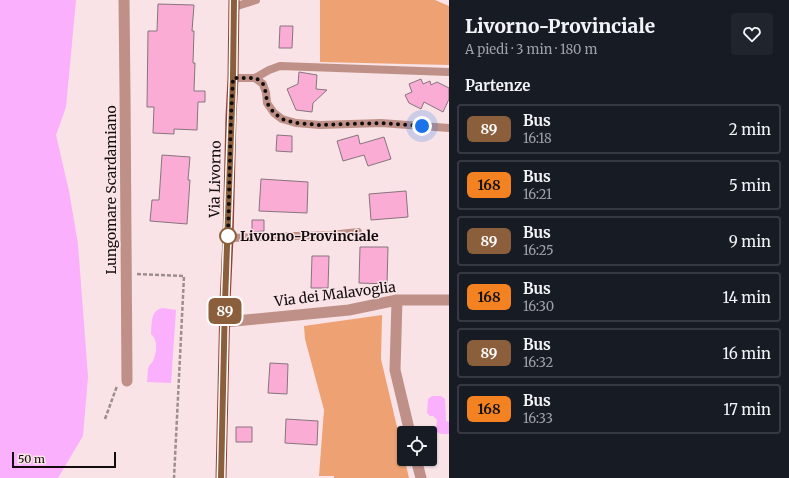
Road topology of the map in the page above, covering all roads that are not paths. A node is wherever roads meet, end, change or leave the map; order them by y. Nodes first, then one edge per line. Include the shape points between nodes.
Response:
1 (124, 0) edge
2 (256, 0) edge
3 (234, 4) edge
4 (449, 72) edge
5 (233, 78) junction
6 (256, 78) junction
7 (449, 128) edge
8 (358, 232) dead end
9 (228, 238) junction
10 (397, 300) junction
11 (449, 300) edge
12 (225, 322) junction
13 (123, 381) road end
14 (408, 426) edge
15 (418, 466) edge
16 (221, 478) edge
17 (421, 478) edge

1 - 13 street, Lungomare Scardamiano via 126,274
2 - 3 lane
3 - 5 main road, Via Livorno
4 - 6 lane via 280,66
5 - 6 lane
5 - 9 main road, Via Livorno
6 - 7 lane via 263,84 267,103 274,113 282,119 296,123 381,123
8 - 9 lane
9 - 12 main road, Via Livorno
10 - 11 street, Via dei Malavoglia
10 - 12 street, Via dei Malavoglia via 349,310
10 - 14 street via 395,370
12 - 16 main road, Via Livorno
15 - 17 street

